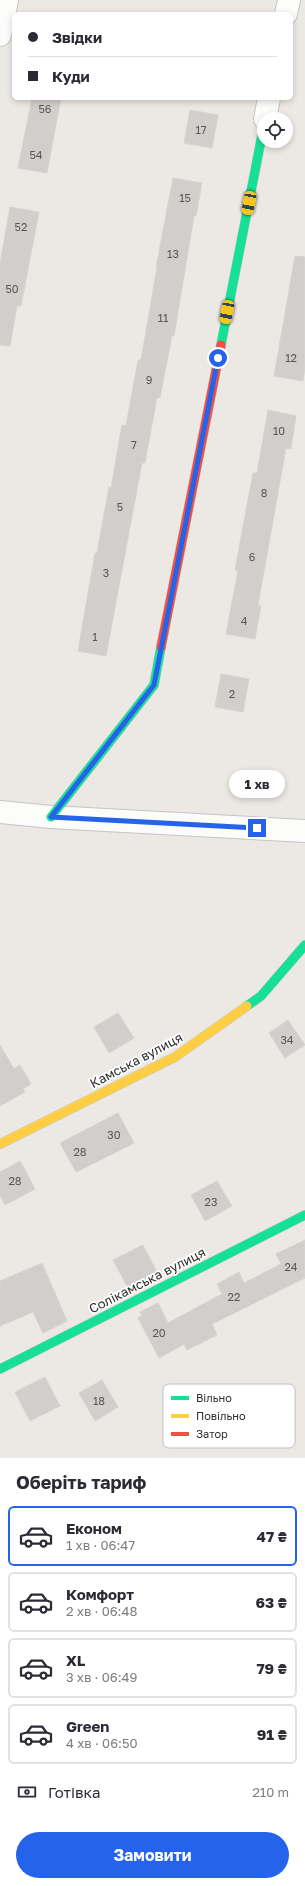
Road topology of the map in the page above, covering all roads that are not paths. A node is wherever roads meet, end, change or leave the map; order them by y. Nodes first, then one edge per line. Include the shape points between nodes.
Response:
1 (7, 0) edge
2 (288, 0) edge
3 (286, 12) edge
4 (0, 35) edge
5 (269, 100) edge
6 (266, 112) edge
7 (259, 148) edge
8 (0, 812) edge
9 (51, 817) junction
10 (305, 831) edge
11 (305, 945) edge
12 (0, 1144) edge
13 (305, 1215) edge
14 (0, 1369) edge

1 - 4 street
2 - 3 street
5 - 6 street
7 - 9 street via 154,685
8 - 9 street
9 - 10 street
11 - 12 street, Камська вулиця via 261,996 175,1057
13 - 14 street, Солікамська вулиця

